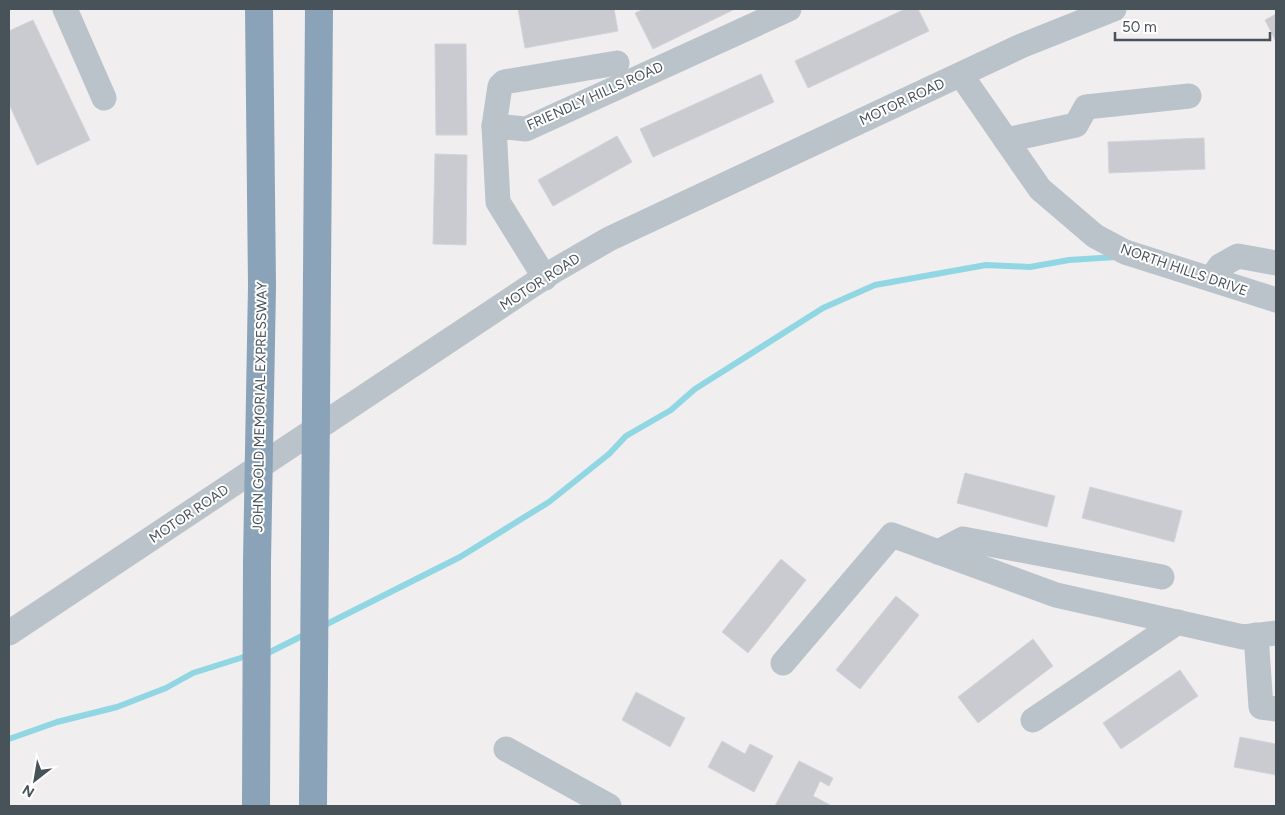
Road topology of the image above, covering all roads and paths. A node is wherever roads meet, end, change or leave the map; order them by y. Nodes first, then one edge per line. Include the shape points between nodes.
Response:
1 (65, 9) edge
2 (259, 9) edge
3 (318, 9) edge
4 (789, 9) edge
5 (1114, 9) edge
6 (618, 63) dead end
7 (961, 74) junction
8 (1189, 96) dead end
9 (104, 98) dead end
10 (494, 126) junction
11 (1006, 140) junction
12 (1276, 263) edge
13 (545, 278) junction
14 (1211, 279) junction
15 (1276, 300) edge
16 (938, 552) junction
17 (1162, 577) dead end
18 (1178, 622) junction
19 (9, 633) edge
20 (1266, 634) edge
21 (784, 663) dead end
22 (1276, 708) edge
23 (1033, 720) dead end
24 (506, 749) dead end
25 (256, 806) edge
26 (313, 806) edge
27 (609, 806) edge

1 - 9 street
2 - 25 highway, JOHN GOLD MEMORIAL EXPRESSWAY via 262,286
3 - 26 highway
4 - 10 street, FRIENDLY HILLS ROAD via 526,129
5 - 7 street, MOTOR ROAD
6 - 10 street via 504,82 500,86
7 - 11 street, NORTH HILLS DRIVE
7 - 13 street, MOTOR ROAD via 609,239
8 - 11 street via 1086,107 1076,125
10 - 13 street via 498,202
11 - 14 street, NORTH HILLS DRIVE via 1040,189 1095,236 1125,252
12 - 14 street via 1238,256 1220,266
13 - 19 street, MOTOR ROAD
14 - 15 street, NORTH HILLS DRIVE
16 - 17 street via 963,539
16 - 18 street via 1056,595
16 - 21 street via 892,535
18 - 20 street via 1243,637
18 - 23 street
20 - 22 street via 1261,707
24 - 27 street

